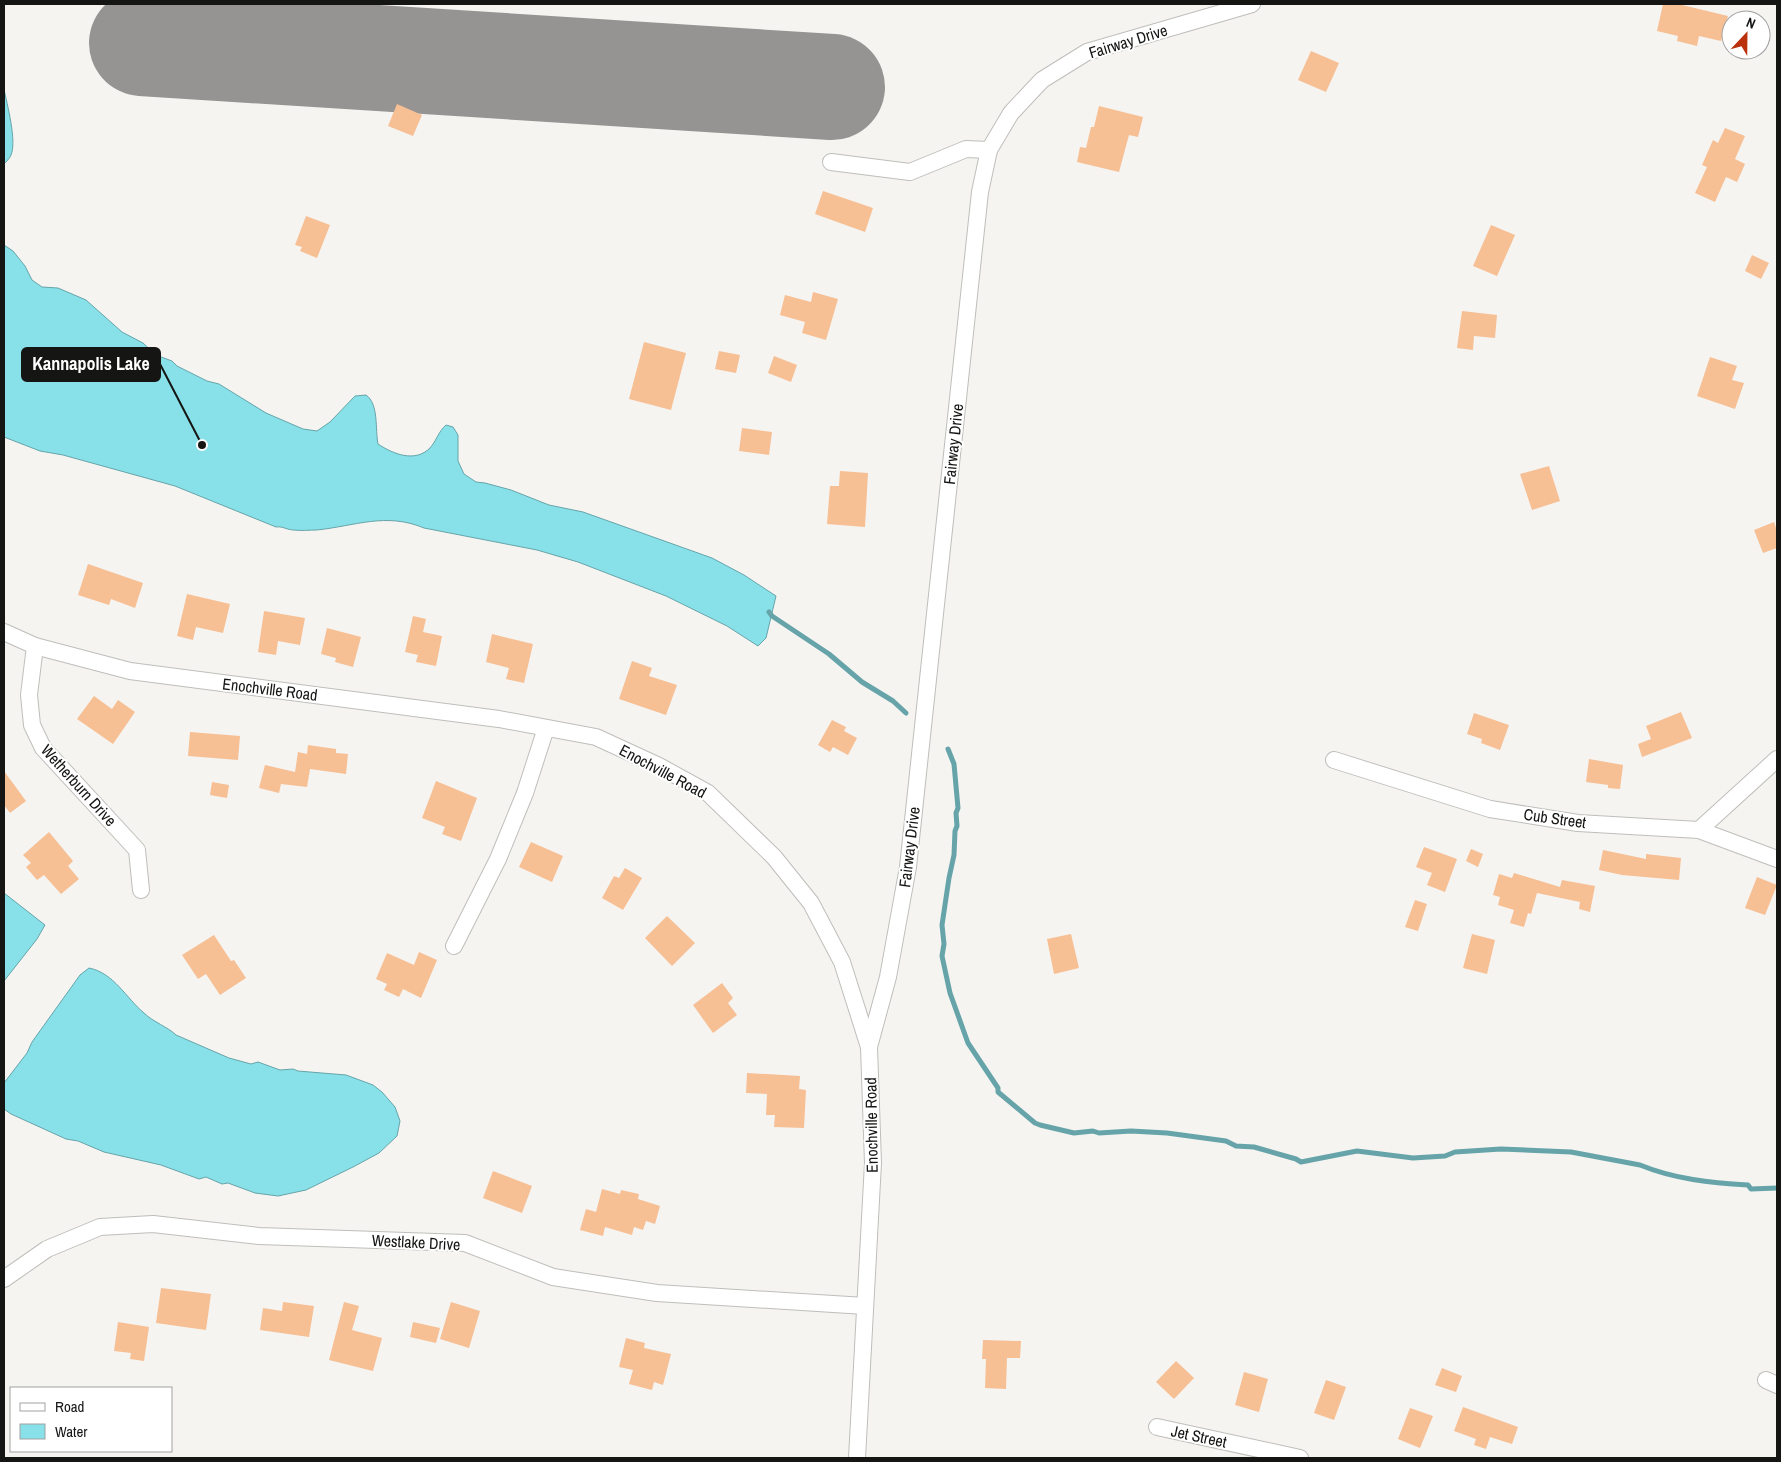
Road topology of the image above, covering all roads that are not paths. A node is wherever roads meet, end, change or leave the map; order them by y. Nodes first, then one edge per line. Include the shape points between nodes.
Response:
1 (1252, 4) edge
2 (989, 150) junction
3 (831, 162) dead end
4 (4, 632) edge
5 (35, 646) junction
6 (546, 728) junction
7 (1777, 759) edge
8 (1334, 760) dead end
9 (1699, 830) junction
10 (1777, 859) edge
11 (141, 890) dead end
12 (454, 946) dead end
13 (869, 1047) junction
14 (4, 1279) edge
15 (865, 1306) junction
16 (1157, 1427) dead end
17 (857, 1458) edge
18 (1300, 1458) edge

1 - 2 street, Fairway Drive via 1087,52 1042,80 1011,113
2 - 3 street via 966,149 910,172
2 - 13 street, Fairway Drive via 980,192 908,867 888,977
4 - 5 street, Enochville Road
5 - 6 street, Enochville Road via 130,671 499,719
5 - 11 street, Wetherburn Drive via 29,695 32,725 43,748 138,850
6 - 12 street via 498,859
6 - 13 street, Enochville Road via 596,738 659,766 708,793 774,857 810,902 842,962
7 - 9 street
8 - 9 street, Cub Street via 1490,809 1578,823
9 - 10 street, Cub Street
13 - 15 street, Enochville Road via 874,1164
14 - 15 street, Westlake Drive via 47,1249 100,1227 153,1224 259,1236 465,1243 553,1277 657,1293
15 - 17 street, Enochville Road
16 - 18 street, Jet Street

